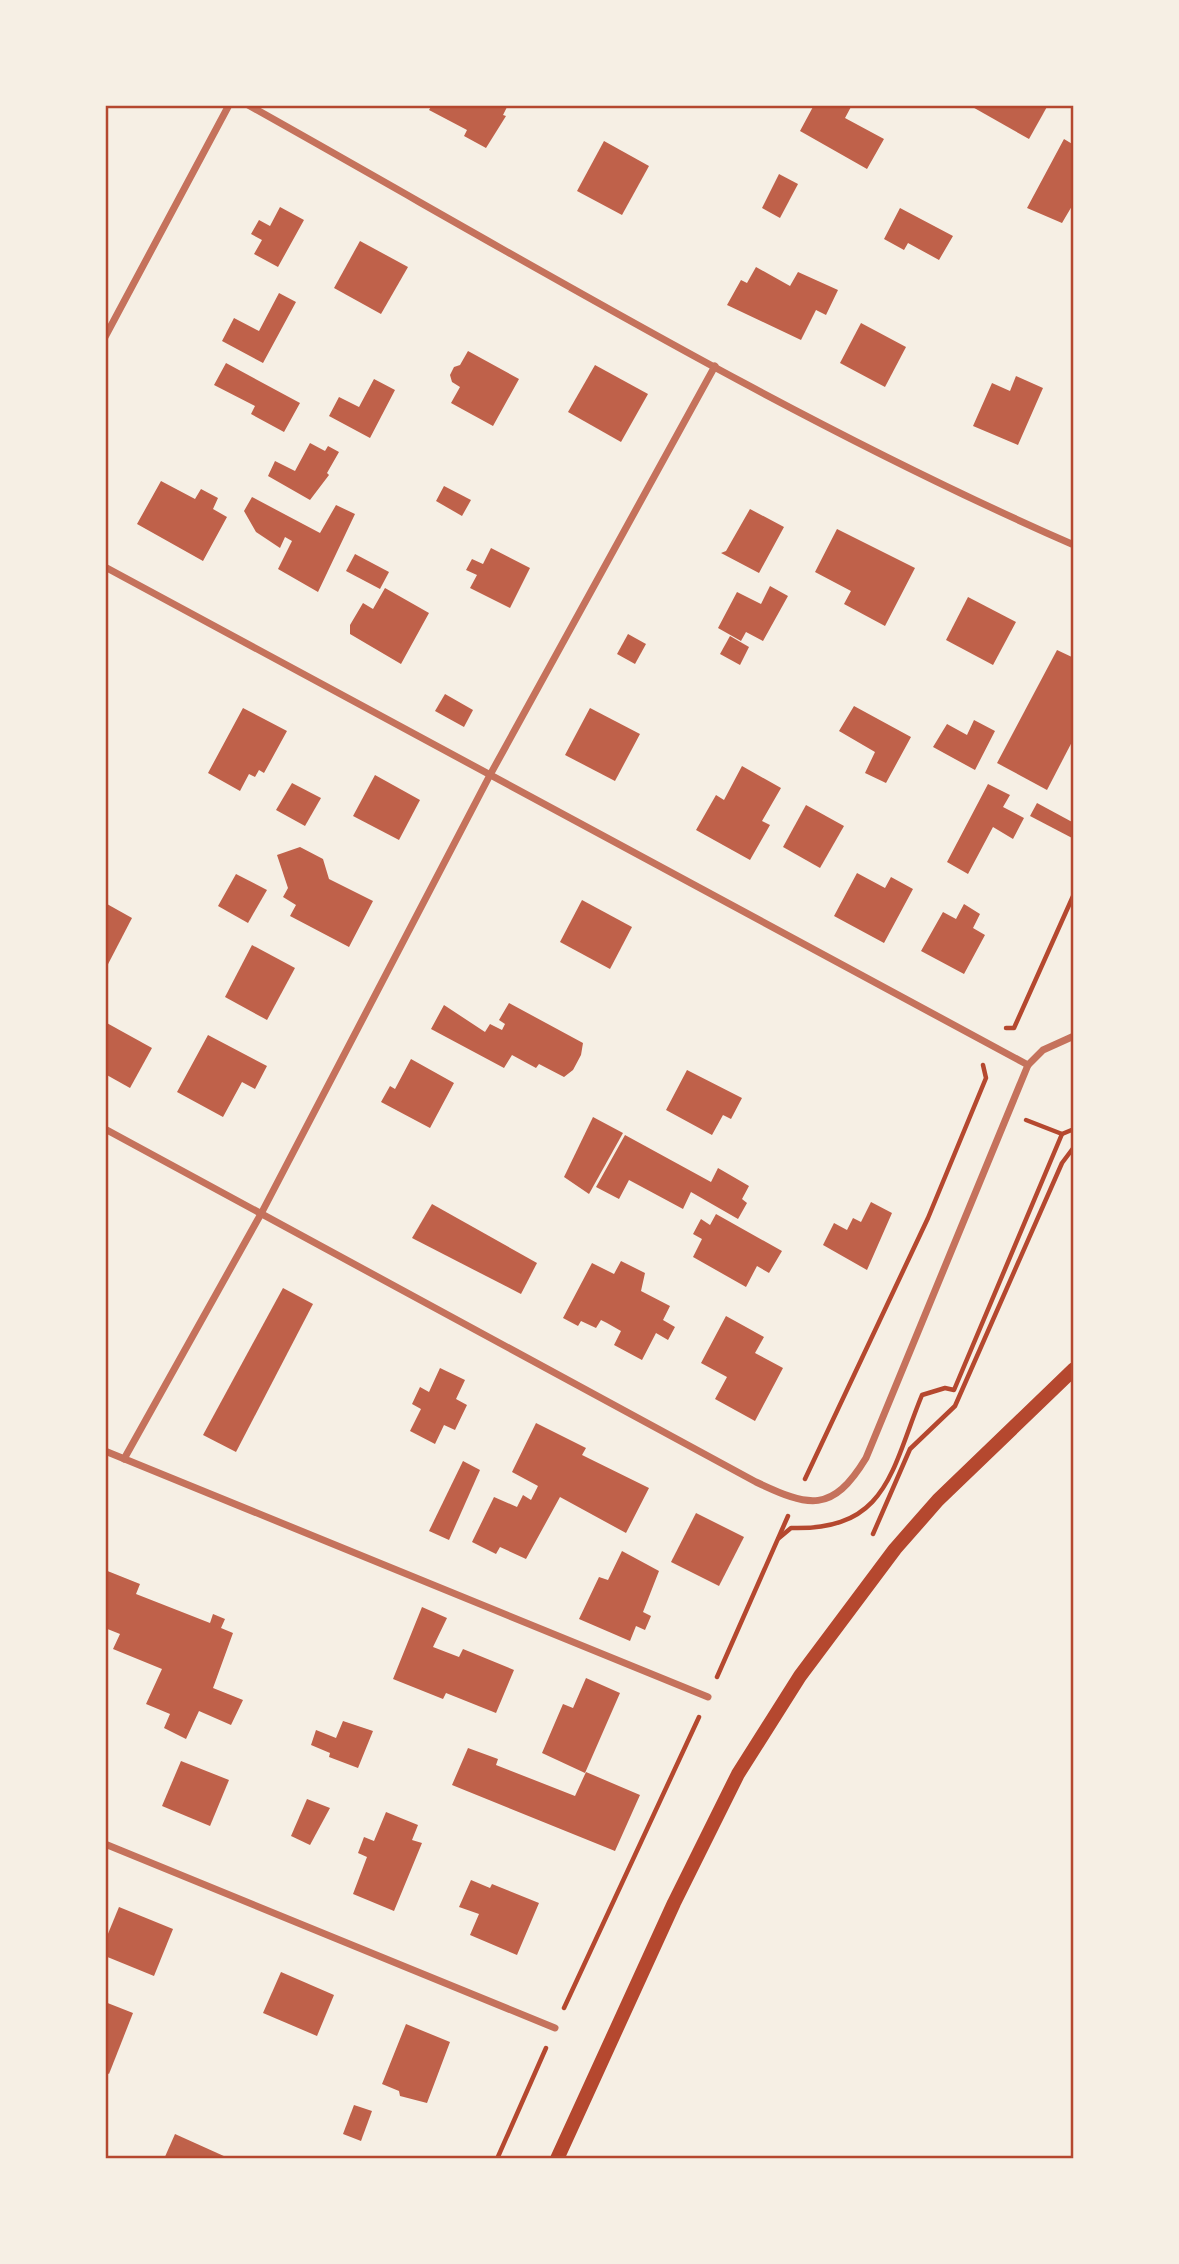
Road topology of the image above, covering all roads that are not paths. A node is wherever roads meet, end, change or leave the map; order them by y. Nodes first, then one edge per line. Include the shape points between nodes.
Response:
1 (229, 105) edge
2 (248, 105) edge
3 (105, 337) edge
4 (715, 366) junction
5 (1074, 545) edge
6 (105, 566) edge
7 (490, 775) junction
8 (1074, 1036) edge
9 (1028, 1065) junction
10 (105, 1129) edge
11 (262, 1212) junction
12 (1074, 1369) edge
13 (105, 1451) edge
14 (124, 1459) junction
15 (708, 1697) road end
16 (105, 1844) edge
17 (555, 2028) road end
18 (557, 2159) edge

1 - 3 street
2 - 4 street
4 - 5 street via 989,508
4 - 7 street
6 - 7 street
7 - 9 street
7 - 11 street
8 - 9 street via 1043,1050
9 - 11 street via 866,1458 854,1478 824,1500 795,1500 744,1476
10 - 11 street
11 - 14 street
12 - 18 main road via 921,1519 800,1676 738,1774
13 - 14 street
14 - 15 street
16 - 17 street

